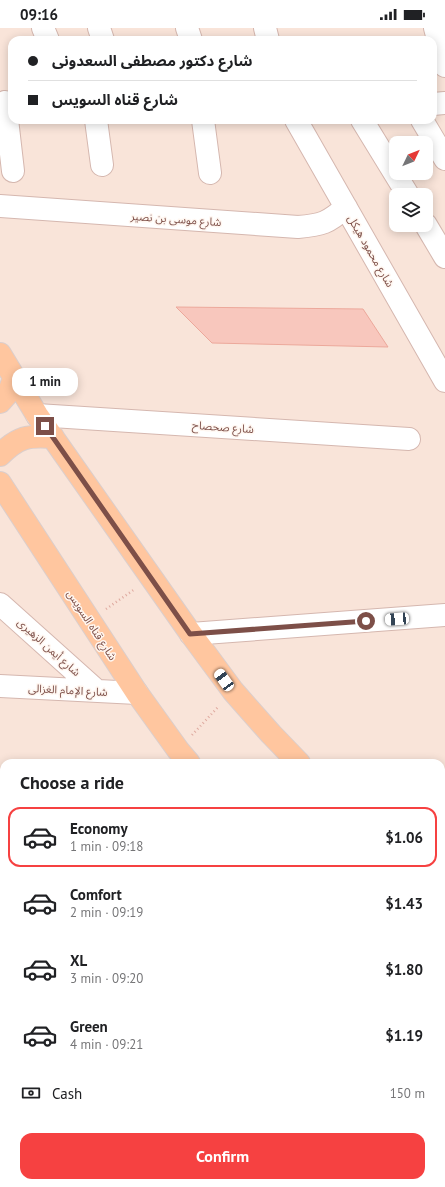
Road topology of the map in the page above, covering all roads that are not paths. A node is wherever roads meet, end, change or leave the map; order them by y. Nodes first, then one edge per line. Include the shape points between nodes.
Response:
1 (437, 42) edge
2 (445, 66) edge
3 (6, 102) edge
4 (8, 122) edge
5 (8, 124) edge
6 (97, 124) edge
7 (204, 124) edge
8 (298, 124) edge
9 (364, 124) edge
10 (424, 124) edge
11 (445, 159) edge
12 (102, 165) dead end
13 (13, 171) dead end
14 (210, 173) dead end
15 (404, 188) edge
16 (0, 206) edge
17 (346, 207) junction
18 (430, 232) edge
19 (445, 257) edge
20 (0, 354) edge
21 (14, 378) junction
22 (445, 381) edge
23 (0, 402) edge
24 (37, 415) junction
25 (53, 437) junction
26 (409, 439) dead end
27 (0, 455) edge
28 (0, 483) edge
29 (0, 604) edge
30 (445, 615) edge
31 (190, 634) junction
32 (0, 686) edge
33 (97, 691) junction
34 (136, 693) junction
35 (184, 757) edge
36 (295, 759) edge

1 - 2 street
3 - 4 street
5 - 13 street
6 - 12 street
7 - 14 street
8 - 17 street, شارع محمود هيكل
9 - 15 street
10 - 11 street
16 - 17 street, شارع موسى بن نصير via 298,227 316,226 332,219
17 - 22 street, شارع محمود هيكل
18 - 19 street
20 - 21 main road
21 - 23 main road via 9,392
21 - 24 main road
24 - 25 main road
24 - 26 street, شارع صحصاح
25 - 27 main road via 37,435 22,438 9,445
25 - 31 main road
28 - 34 main road, شارع قناه السويس
29 - 33 street, شارع أيمن الزهيرى
30 - 31 street
31 - 36 main road via 233,691
32 - 33 street, شارع الإمام الغزالى
33 - 34 street, شارع الإمام الغزالى
34 - 35 main road, شارع قناه السويس

